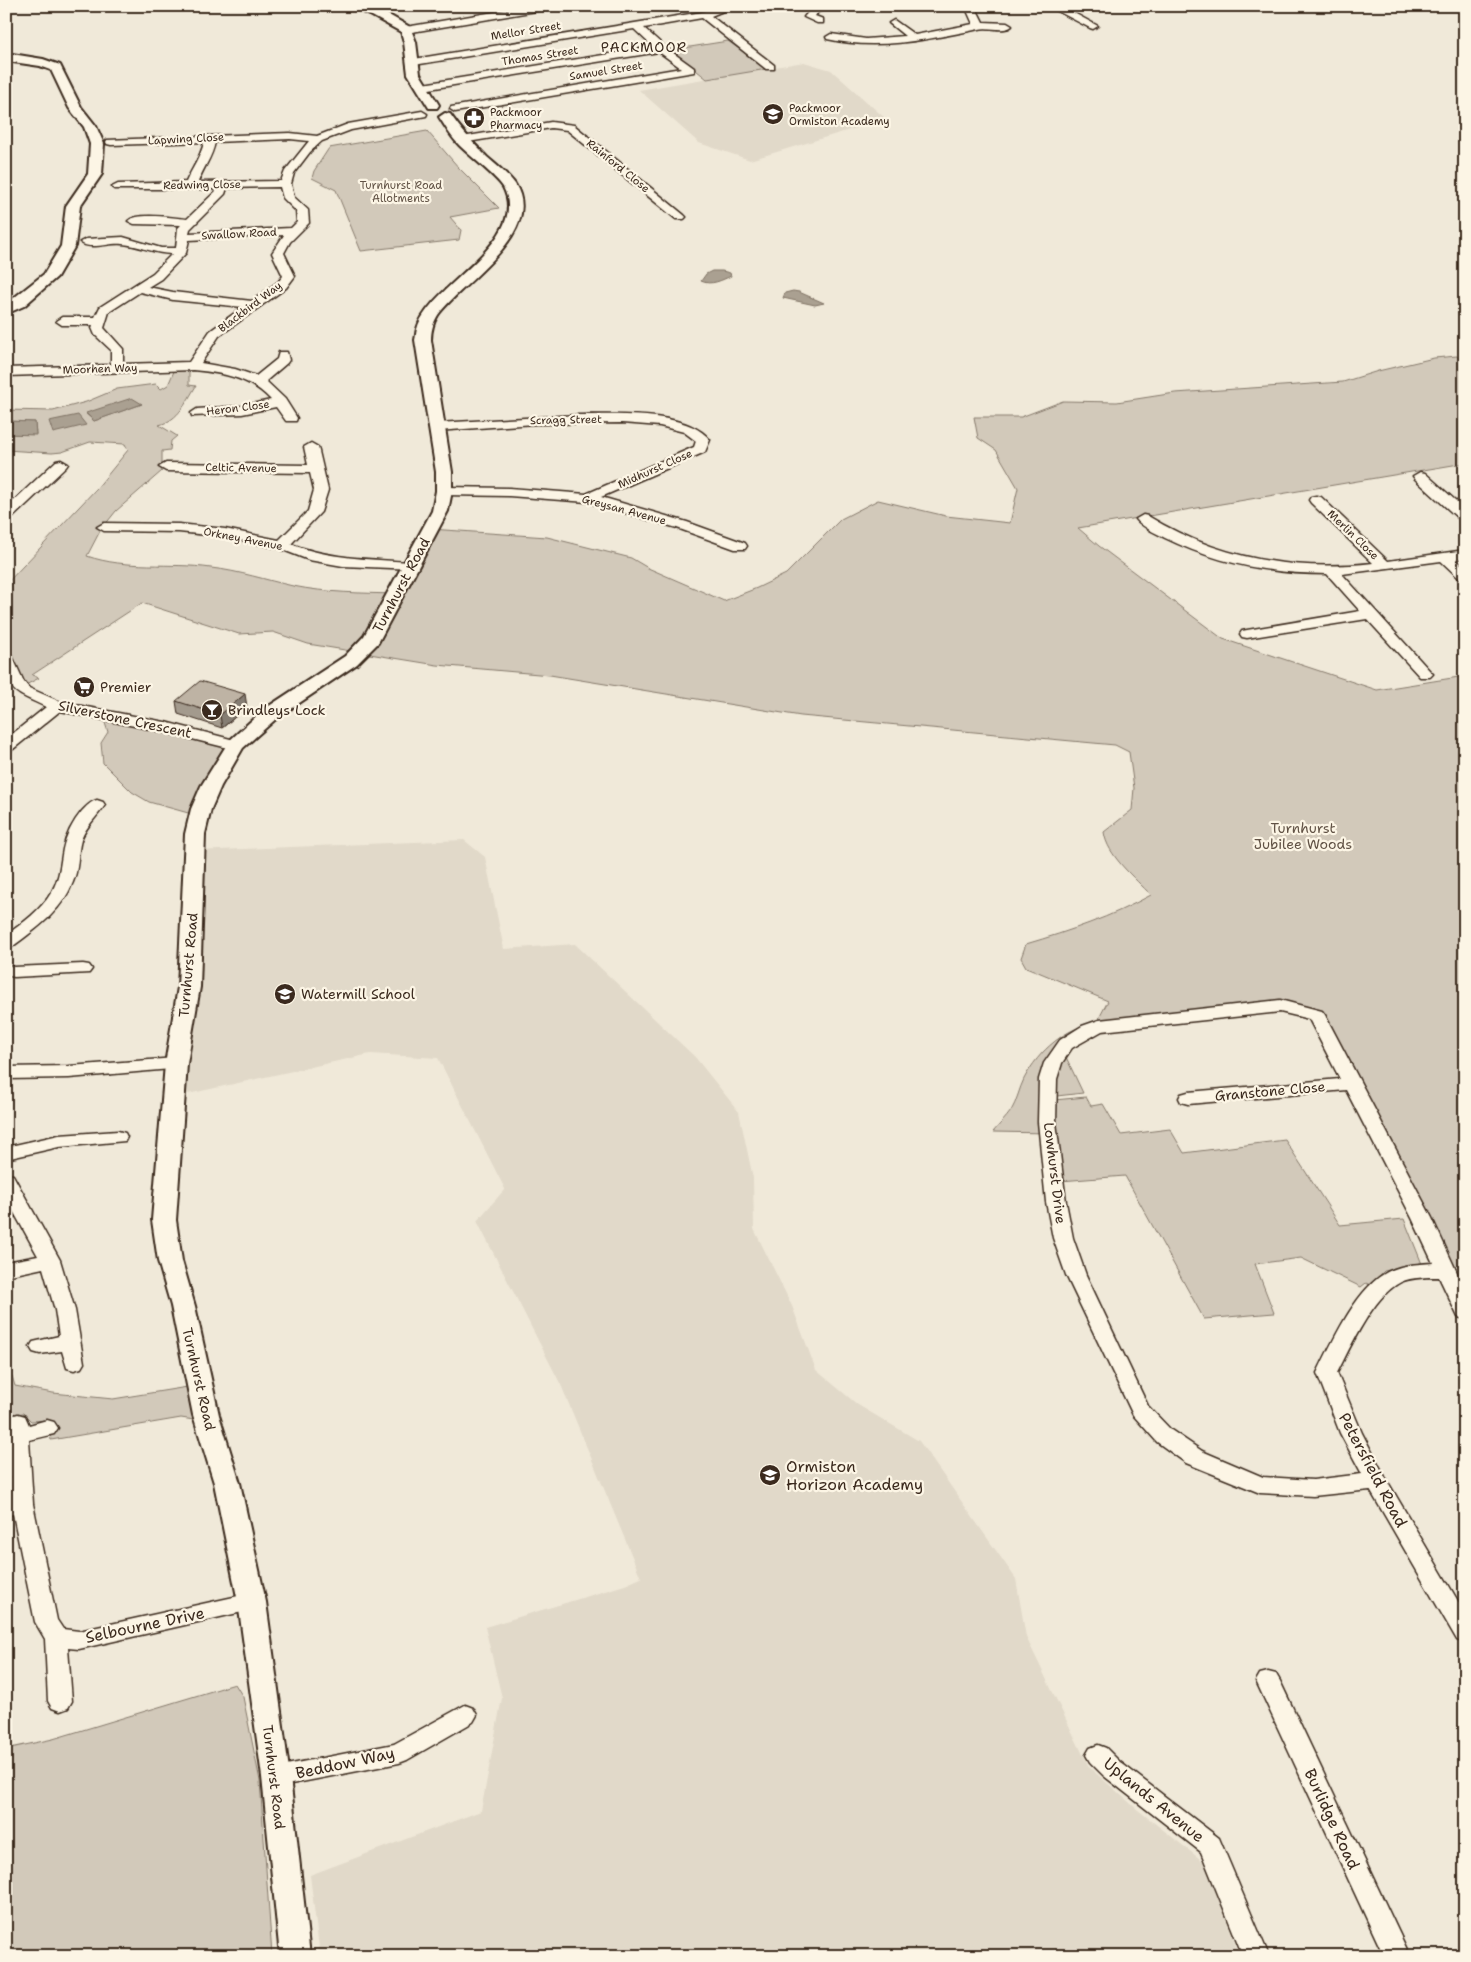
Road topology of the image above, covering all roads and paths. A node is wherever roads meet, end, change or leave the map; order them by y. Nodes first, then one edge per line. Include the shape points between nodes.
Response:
1 (355, 6) edge
2 (548, 6) edge
3 (730, 6) edge
4 (827, 6) edge
5 (970, 6) edge
6 (1053, 6) edge
7 (704, 14) junction
8 (820, 21) dead end
9 (894, 23) dead end
10 (979, 24) junction
11 (636, 26) junction
12 (1007, 26) dead end
13 (1093, 26) dead end
14 (406, 30) junction
15 (830, 37) dead end
16 (913, 38) junction
17 (514, 46) junction
18 (661, 47) junction
19 (6, 57) edge
20 (414, 62) junction
21 (770, 67) dead end
22 (544, 68) junction
23 (619, 69) junction
24 (423, 87) junction
25 (433, 105) junction
26 (450, 113) junction
27 (422, 114) junction
28 (210, 138) junction
29 (318, 138) junction
30 (462, 140) junction
31 (119, 144) dead end
32 (222, 184) junction
33 (286, 184) junction
34 (190, 185) junction
35 (115, 186) dead end
36 (680, 217) dead end
37 (134, 221) dead end
38 (188, 222) junction
39 (295, 231) junction
40 (182, 237) junction
41 (86, 242) dead end
42 (182, 251) junction
43 (138, 288) junction
44 (252, 305) junction
45 (6, 310) edge
46 (59, 321) dead end
47 (100, 322) junction
48 (287, 358) dead end
49 (193, 366) junction
50 (117, 369) junction
51 (6, 372) edge
52 (258, 381) junction
53 (280, 402) junction
54 (197, 413) dead end
55 (291, 418) dead end
56 (437, 427) junction
57 (694, 429) joint
58 (312, 447) dead end
59 (61, 464) dead end
60 (166, 467) dead end
61 (317, 469) junction
62 (1420, 476) dead end
63 (444, 491) junction
64 (588, 498) junction
65 (1316, 505) dead end
66 (6, 516) edge
67 (1465, 517) edge
68 (1143, 519) dead end
69 (104, 527) dead end
70 (282, 545) junction
71 (740, 546) dead end
72 (1465, 554) edge
73 (1445, 557) junction
74 (1383, 564) junction
75 (410, 566) junction
76 (1331, 570) junction
77 (1465, 576) edge
78 (1370, 614) junction
79 (1247, 634) dead end
80 (6, 658) edge
81 (1425, 674) dead end
82 (57, 706) junction
83 (236, 745) junction
84 (6, 747) edge
85 (100, 814) dead end
86 (6, 943) edge
87 (83, 969) dead end
88 (6, 970) edge
89 (176, 1064) junction
90 (6, 1073) edge
91 (1352, 1084) junction
92 (1188, 1098) dead end
93 (118, 1137) dead end
94 (6, 1153) edge
95 (6, 1180) edge
96 (50, 1260) junction
97 (6, 1269) edge
98 (1445, 1270) junction
99 (1465, 1312) edge
100 (70, 1342) junction
101 (40, 1348) dead end
102 (74, 1362) dead end
103 (48, 1428) dead end
104 (1376, 1482) junction
105 (14, 1506) edge
106 (252, 1602) junction
107 (1465, 1634) edge
108 (56, 1638) junction
109 (1268, 1681) dead end
110 (60, 1701) dead end
111 (465, 1715) dead end
112 (1098, 1754) dead end
113 (276, 1777) junction
114 (295, 1956) edge
115 (1256, 1956) edge
116 (1397, 1956) edge

1 - 14 street via 376,13
2 - 14 street
3 - 7 street, Mellor Street
4 - 8 street via 815,10 808,17
5 - 10 street
6 - 13 street
7 - 11 street, Mellor Street
7 - 21 street
9 - 16 street
10 - 12 street
10 - 16 street
11 - 17 street, Mellor Street
11 - 18 street, Samuel Street
14 - 20 street
15 - 16 street via 871,42
17 - 20 street, Mellor Street
17 - 22 street
18 - 23 street, Thomas Street
18 - 23 street, Samuel Street via 690,70
19 - 45 street via 56,68 97,144 95,174 74,206 68,246 50,277
20 - 24 street via 414,74
22 - 23 street, Thomas Street
22 - 24 street, Thomas Street
23 - 26 street, Samuel Street
24 - 25 street
25 - 26 street via 445,105
25 - 27 street via 424,108
26 - 27 street via 428,117
26 - 30 street, Turnhurst Road
27 - 29 street via 348,127
28 - 29 street, Lapwing Close via 251,133
28 - 31 street, Lapwing Close
28 - 34 street via 207,154
29 - 33 street via 289,173
30 - 36 street, Rainford Close via 551,124 570,127
30 - 56 street, Turnhurst Road via 509,185 516,207 509,230 488,258 432,314 424,328
32 - 33 street, Redwing Close
32 - 34 street, Redwing Close
32 - 38 street via 221,192
33 - 39 street, Blackbird Way via 289,198 303,214 304,223
34 - 35 street, Redwing Close
37 - 38 street
38 - 40 street
39 - 40 street, Swallow Road
39 - 44 street, Blackbird Way via 278,253 289,276 282,285
40 - 42 street
41 - 42 street via 123,240 160,251
42 - 43 street via 157,276
43 - 44 street via 173,296
43 - 47 street via 104,310
44 - 49 street, Blackbird Way via 214,334
46 - 47 street
47 - 50 street via 99,332 117,349
48 - 52 street
49 - 50 street, Moorhen Way
49 - 52 street, Heron Close
50 - 51 street, Moorhen Way
52 - 53 street, Heron Close
53 - 54 street, Heron Close via 242,410
53 - 55 street, Heron Close
56 - 57 street, Scragg Street via 569,418 655,422
56 - 63 street, Turnhurst Road
57 - 64 street, Midhurst Close via 703,440 700,449
58 - 61 street
59 - 66 street
60 - 61 street, Celtic Avenue
61 - 70 street via 321,490 314,512
62 - 67 street
63 - 64 street, Greysan Avenue
63 - 75 street, Turnhurst Road via 440,511
64 - 71 street, Greysan Avenue
65 - 74 street, Merlin Close
68 - 76 street via 1178,539 1234,558 1277,566
69 - 70 street, Orkney Avenue via 188,529
70 - 75 street, Orkney Avenue via 310,556 342,562
72 - 73 street
73 - 74 street
73 - 77 street
74 - 76 street
75 - 83 street, Turnhurst Road via 372,639 351,660 270,714
76 - 78 street
78 - 79 street via 1263,627
78 - 81 street
80 - 82 street, Silverstone Crescent via 17,684 24,691
82 - 83 street, Silverstone Crescent
82 - 84 street
83 - 89 street, Turnhurst Road via 211,786 201,808 195,834 189,987
85 - 86 street via 83,819 74,834 68,871 54,902 40,919
87 - 88 street
89 - 90 street
89 - 106 street, Turnhurst Road via 164,1220 170,1262 183,1306 206,1415 229,1492
91 - 92 street, Granstone Close
91 - 98 street, Lowhurst Drive via 1422,1218
91 - 104 street, Lowhurst Drive via 1316,1015 1280,1006 1136,1021 1099,1026 1066,1044 1053,1063 1048,1079 1046,1122 1063,1238 1076,1275 1140,1410 1164,1436 1194,1457 1260,1485 1313,1488
93 - 94 street via 98,1143 59,1141
95 - 96 street
96 - 97 street
96 - 100 street via 65,1310
98 - 99 street, Lowhurst Drive
98 - 104 street, Petersfield Road via 1406,1273 1390,1278 1352,1324 1327,1373 1351,1433
100 - 101 street
100 - 102 street
103 - 105 street via 18,1428
104 - 107 street, Petersfield Road
105 - 108 street via 46,1622
106 - 108 street, Selbourne Drive via 79,1640
106 - 113 street, Turnhurst Road
108 - 110 street
109 - 116 street, Burlidge Road
111 - 113 street, Beddow Way via 399,1753
112 - 115 street, Uplands Avenue via 1112,1769 1210,1845
113 - 114 street, Turnhurst Road

